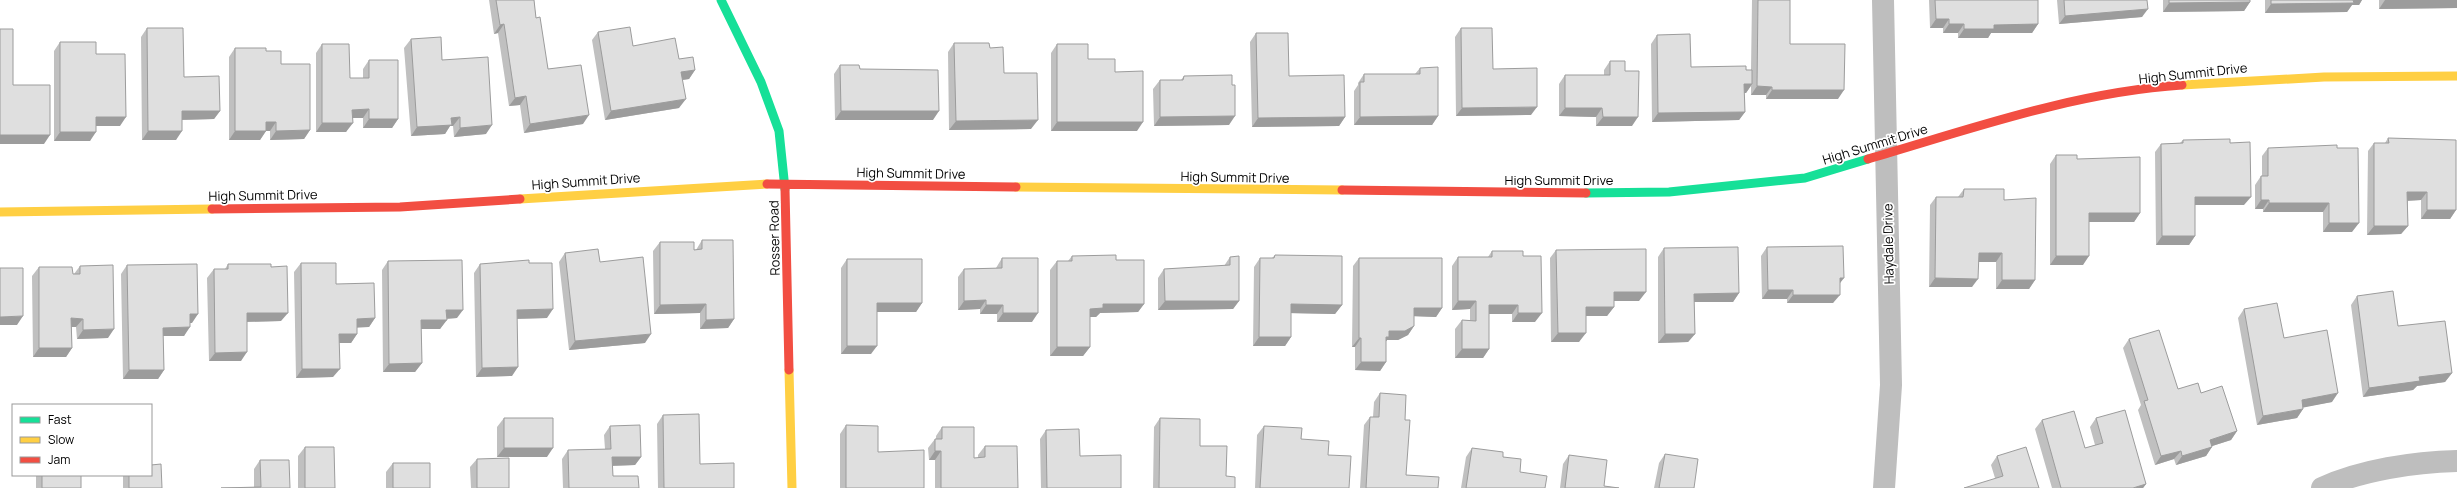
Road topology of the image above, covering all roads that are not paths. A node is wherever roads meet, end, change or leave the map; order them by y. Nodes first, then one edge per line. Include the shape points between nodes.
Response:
1 (721, 0) edge
2 (1884, 0) edge
3 (2457, 76) edge
4 (1885, 153) junction
5 (785, 184) junction
6 (0, 212) edge
7 (2457, 461) edge
8 (792, 488) edge
9 (1884, 488) edge
10 (2322, 488) edge

1 - 5 street, Rosser Road via 761,82 780,131
2 - 4 street, Haydale Drive
3 - 4 street, High Summit Drive via 2324,77 2157,87 2043,108
4 - 5 street, High Summit Drive via 1805,178 1669,192 988,188
4 - 9 street, Haydale Drive via 1891,385
5 - 6 street, High Summit Drive via 715,185 400,207
5 - 8 street, Rosser Road
7 - 10 street via 2428,462 2386,469

